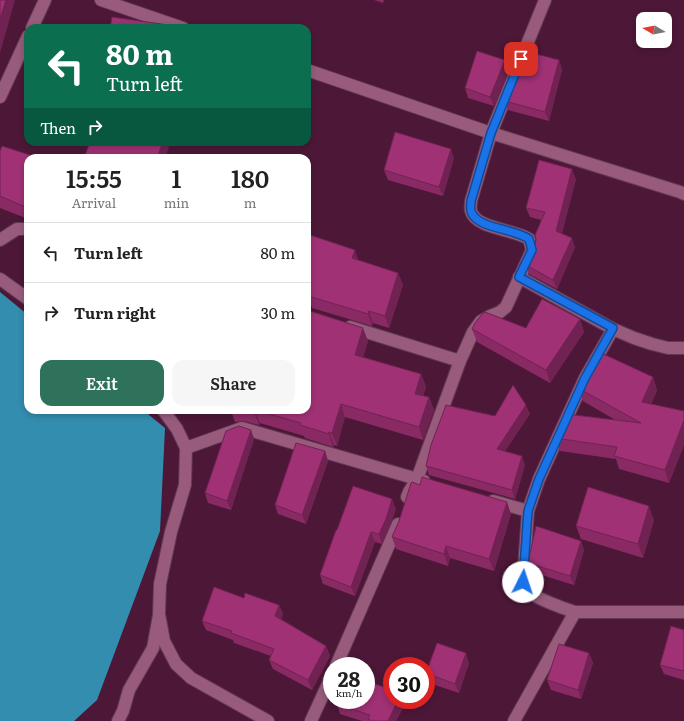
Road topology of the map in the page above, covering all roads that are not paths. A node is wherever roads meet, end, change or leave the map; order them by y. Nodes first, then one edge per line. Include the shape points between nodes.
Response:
1 (45, 0) edge
2 (101, 0) edge
3 (545, 0) edge
4 (34, 24) edge
5 (171, 24) edge
6 (24, 45) edge
7 (311, 71) edge
8 (0, 97) edge
9 (491, 133) junction
10 (684, 194) edge
11 (24, 229) edge
12 (0, 240) edge
13 (519, 277) junction
14 (0, 279) edge
15 (24, 296) edge
16 (338, 323) edge
17 (613, 328) junction
18 (684, 348) edge
19 (460, 361) junction
20 (166, 414) edge
21 (186, 448) junction
22 (417, 479) junction
23 (432, 484) edge
24 (484, 499) edge
25 (528, 511) junction
26 (576, 612) junction
27 (684, 612) edge
28 (159, 614) junction
29 (340, 657) edge
30 (323, 694) edge
31 (118, 721) edge
32 (268, 721) edge
33 (311, 721) edge
34 (514, 721) edge

1 - 4 street
2 - 5 street
3 - 9 street
6 - 8 street
7 - 9 street
9 - 10 street
9 - 13 street via 470,209 478,222 529,239 532,250
11 - 12 street via 17,229
13 - 17 street
13 - 19 street via 506,307 481,321
14 - 15 street
16 - 19 street
17 - 18 street via 652,344
17 - 25 street via 585,378 539,479
19 - 22 street
20 - 21 street
21 - 22 street via 242,428
21 - 28 street via 185,485 171,532 160,584
22 - 23 street
22 - 29 street via 409,492 396,531
24 - 25 street
25 - 26 street via 523,582 526,589 559,607
26 - 27 street
26 - 34 street
28 - 31 street via 153,648 129,690
28 - 32 street via 164,641 176,664 191,678
30 - 33 street

